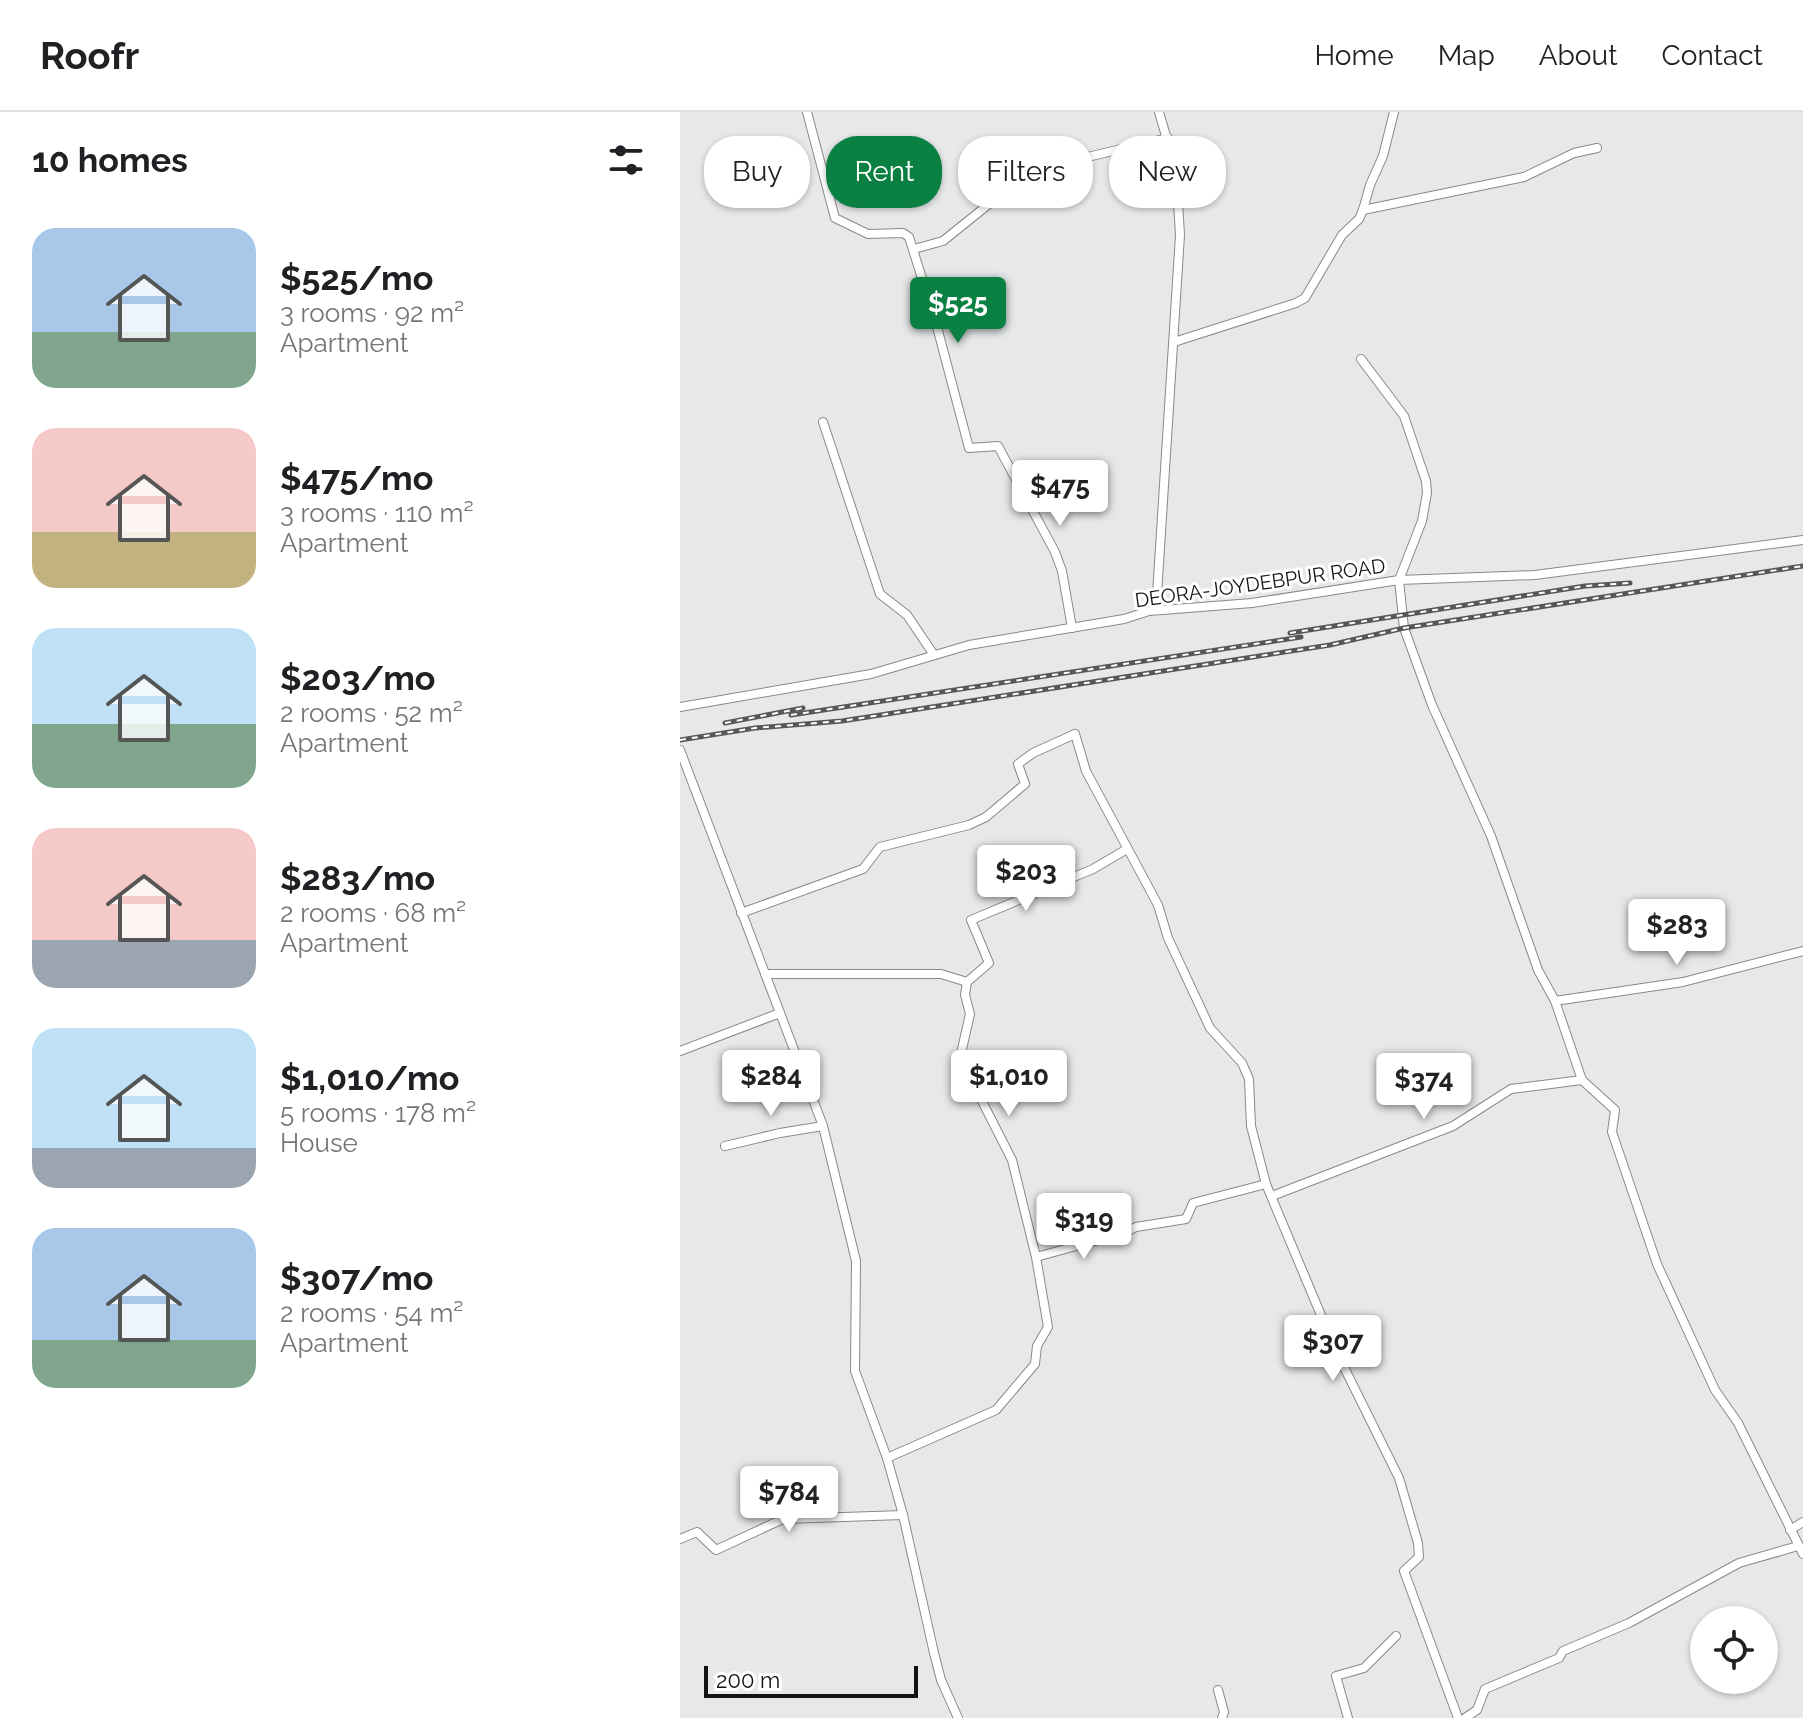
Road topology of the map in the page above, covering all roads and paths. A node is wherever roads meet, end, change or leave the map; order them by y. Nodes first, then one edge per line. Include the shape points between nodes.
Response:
1 (807, 112) edge
2 (1394, 112) edge
3 (1162, 113) edge
4 (1168, 136) edge
5 (1597, 148) dead end
6 (1109, 152) edge
7 (1179, 208) edge
8 (1363, 210) junction
9 (914, 249) junction
10 (1174, 342) junction
11 (1361, 359) dead end
12 (823, 422) dead end
13 (1803, 540) edge
14 (1399, 580) junction
15 (1156, 610) junction
16 (1072, 628) junction
17 (934, 655) junction
18 (680, 707) edge
19 (680, 750) edge
20 (1127, 849) junction
21 (741, 913) junction
22 (1803, 951) edge
23 (765, 974) junction
24 (967, 982) junction
25 (1555, 1001) junction
26 (780, 1013) junction
27 (680, 1051) edge
28 (1582, 1080) junction
29 (823, 1126) junction
30 (725, 1146) dead end
31 (1266, 1184) junction
32 (1272, 1196) junction
33 (1036, 1257) junction
34 (887, 1458) junction
35 (903, 1515) junction
36 (1803, 1522) edge
37 (1790, 1530) junction
38 (680, 1539) edge
39 (1800, 1550) edge
40 (1396, 1636) dead end
41 (1218, 1690) dead end
42 (958, 1718) edge
43 (1222, 1718) edge
44 (1348, 1718) edge
45 (1458, 1718) edge
46 (1465, 1718) edge

1 - 9 street via 835,218 868,234 906,234
2 - 8 street
3 - 4 street
5 - 8 street via 1524,177
6 - 9 street via 1062,163 989,204 943,241
7 - 10 street
8 - 10 street via 1301,301
9 - 16 street via 969,448 998,446 1055,552
10 - 15 street
11 - 14 street via 1404,416 1426,481 1422,521
12 - 17 street via 880,594 907,615
13 - 14 street, DEORA-JOYDEBPUR ROAD via 1535,575
14 - 15 street, DEORA-JOYDEBPUR ROAD via 1252,603
14 - 25 street via 1404,628 1432,705 1491,836 1538,970
15 - 16 street, DEORA-JOYDEBPUR ROAD
16 - 17 street, DEORA-JOYDEBPUR ROAD
17 - 18 street, DEORA-JOYDEBPUR ROAD via 871,674
19 - 21 street
20 - 21 street via 1086,771 1075,734 1018,764 1025,784 986,817 877,848 863,869
20 - 24 street via 1093,869 974,917 971,923 989,963
20 - 31 street via 1158,905 1210,1028 1242,1063 1249,1079 1251,1126
21 - 23 street
22 - 25 street via 1683,982
23 - 24 street via 941,974
23 - 26 street
24 - 33 street via 970,1014 960,1058 1012,1160
25 - 28 street
26 - 27 street
26 - 29 street
28 - 32 street via 1511,1089 1453,1126
28 - 37 street via 1615,1110 1612,1132 1657,1264 1715,1390 1738,1423
29 - 30 street
29 - 34 street via 856,1261 855,1371
31 - 32 street
31 - 33 street via 1193,1203 1186,1219 1136,1227
32 - 45 street via 1336,1351 1399,1478 1419,1557 1404,1571
33 - 34 street via 1048,1327 1037,1346 1035,1364 994,1412
34 - 35 street
35 - 38 street via 783,1519 716,1550 697,1532
35 - 42 street via 941,1680
36 - 37 street
37 - 39 street
39 - 46 street via 1739,1563 1629,1623 1563,1651 1559,1658 1485,1689 1477,1710
40 - 44 street via 1364,1668 1336,1676
41 - 43 street

